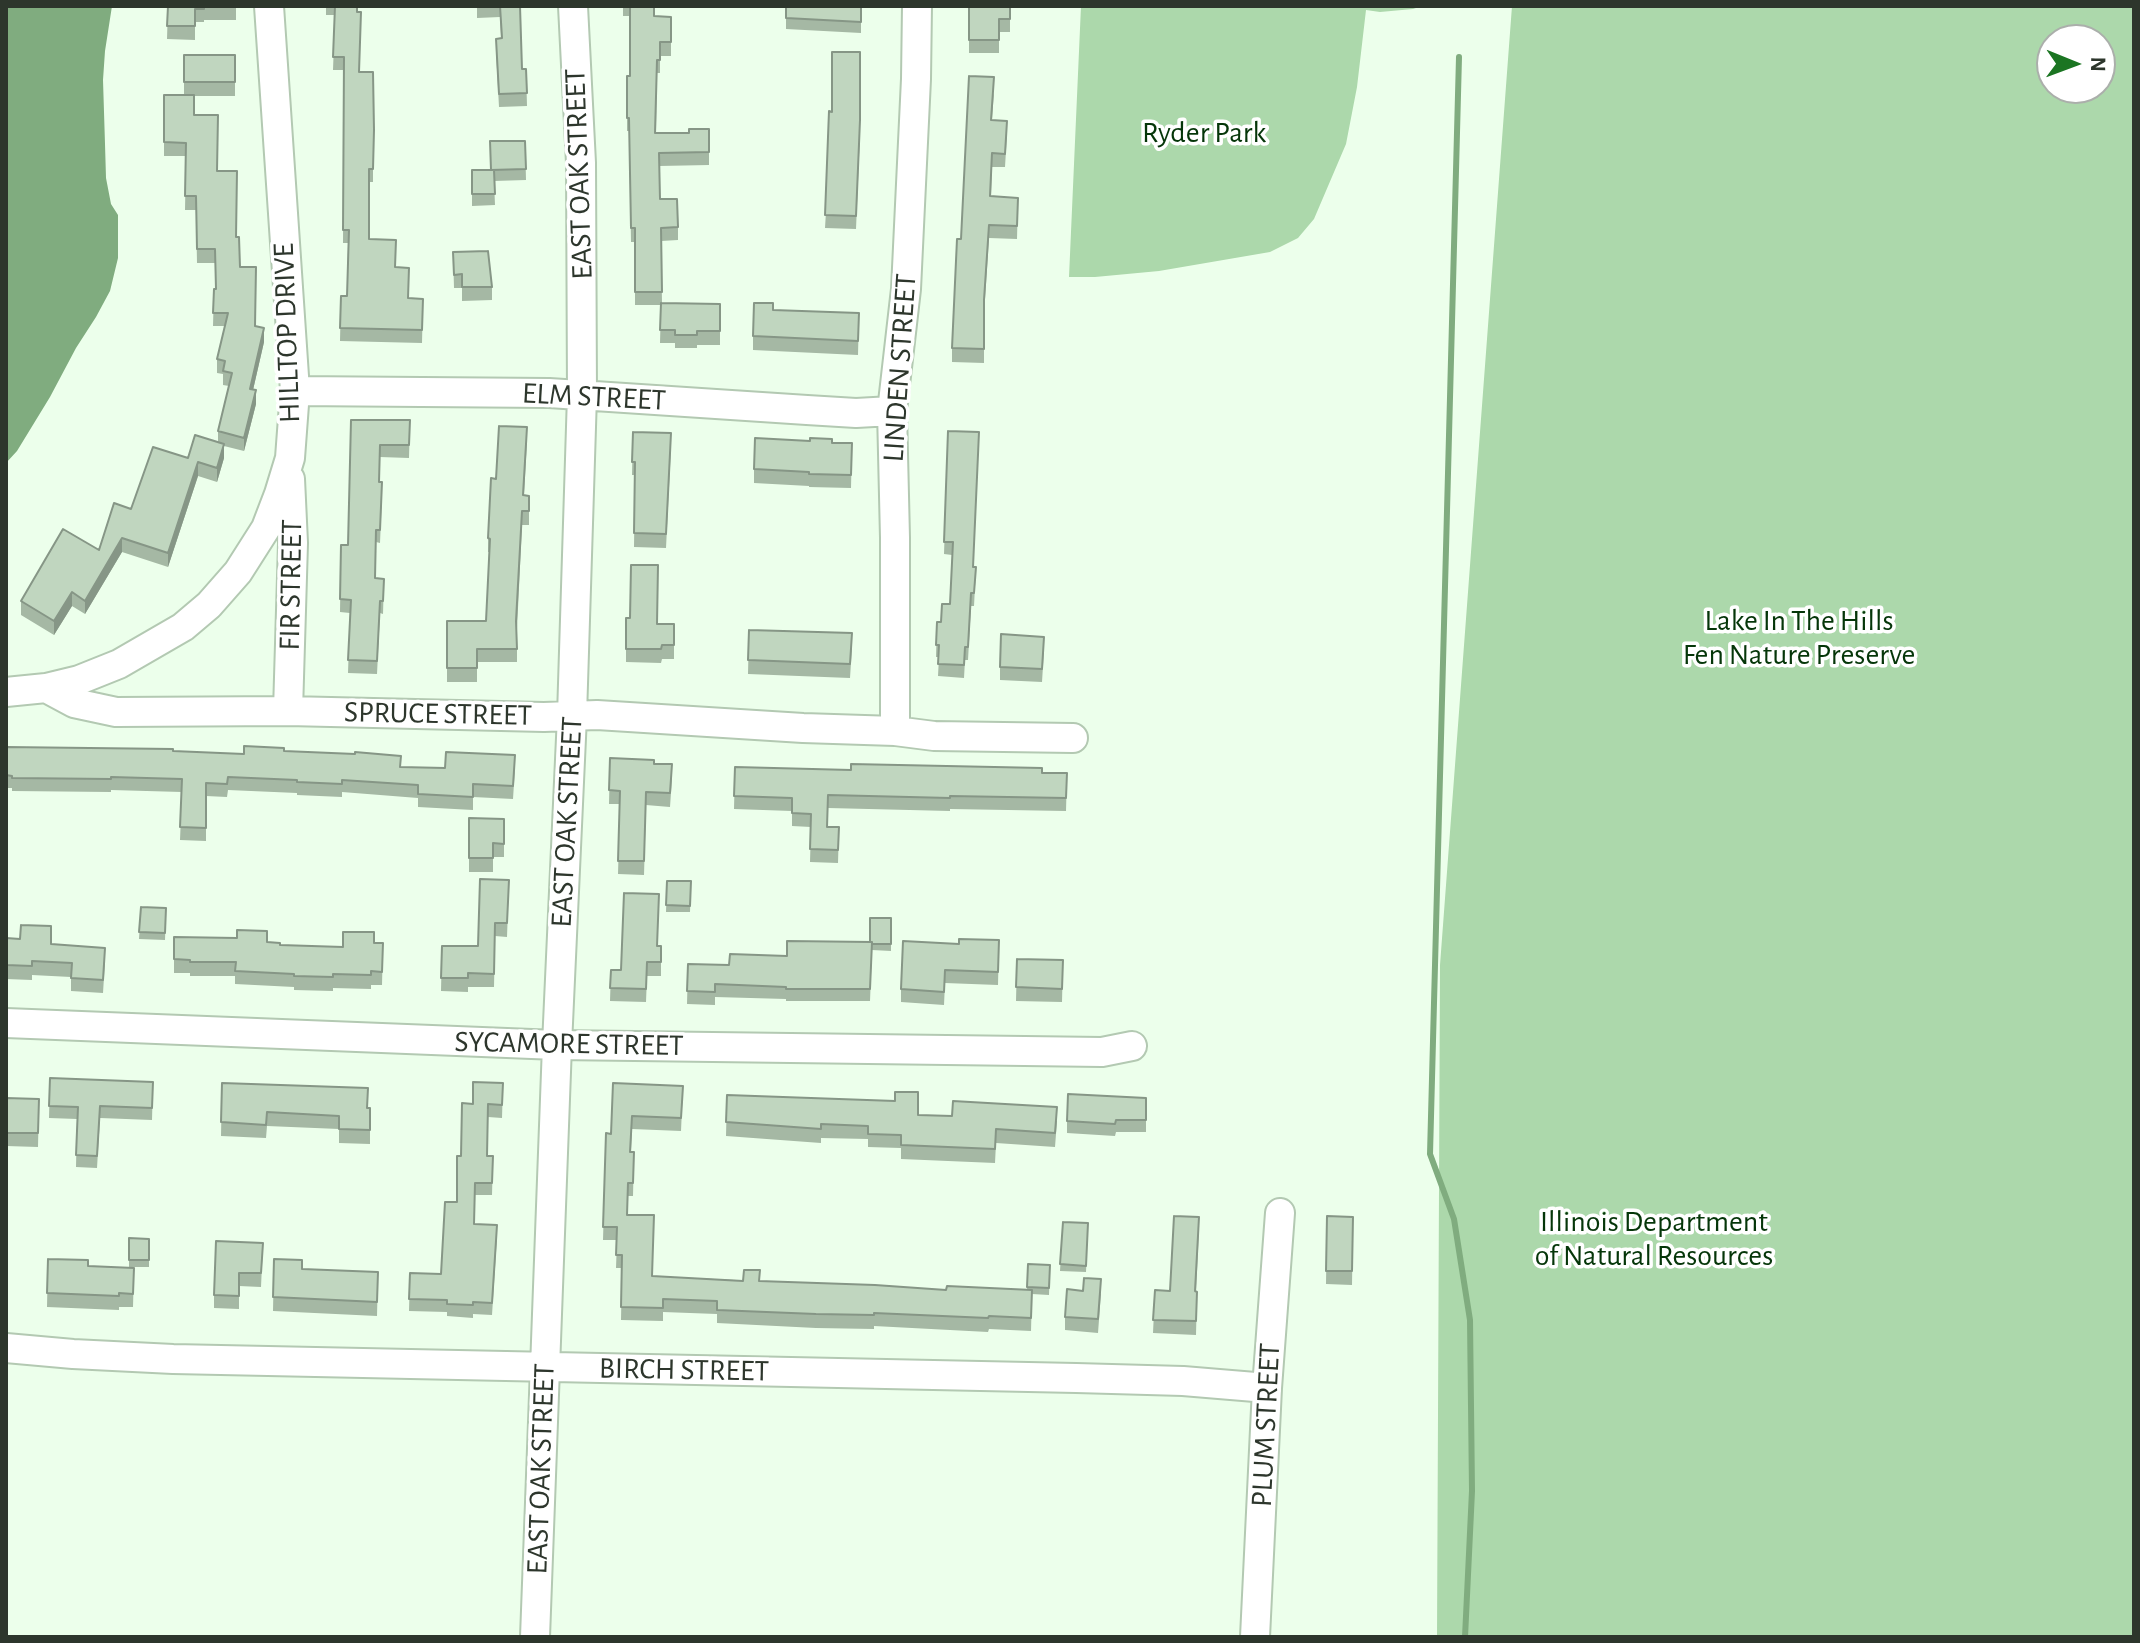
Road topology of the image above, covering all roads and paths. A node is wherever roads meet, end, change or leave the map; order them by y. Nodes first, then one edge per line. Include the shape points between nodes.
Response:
1 (269, 6) edge
2 (573, 6) edge
3 (917, 6) edge
4 (295, 391) junction
5 (582, 395) junction
6 (892, 411) junction
7 (290, 458) junction
8 (46, 688) junction
9 (6, 692) edge
10 (288, 711) junction
11 (572, 716) junction
12 (895, 731) junction
13 (1073, 738) dead end
14 (6, 1023) edge
15 (557, 1045) junction
16 (1132, 1046) dead end
17 (1280, 1213) dead end
18 (6, 1348) edge
19 (545, 1367) junction
20 (1267, 1388) junction
21 (535, 1637) edge
22 (1255, 1637) edge

1 - 4 street, HILLTOP DRIVE
2 - 5 street, EAST OAK STREET via 581,163
3 - 6 street, LINDEN STREET via 906,289
4 - 5 street, ELM STREET
4 - 7 street, HILLTOP DRIVE
5 - 6 street, ELM STREET
5 - 11 street, EAST OAK STREET
6 - 12 street, LINDEN STREET
7 - 8 street, HILLTOP DRIVE via 266,528 209,605 183,627 119,664
7 - 10 street, FIR STREET
8 - 9 street, HILLTOP DRIVE
8 - 10 street, SPRUCE STREET via 74,703 116,712
10 - 11 street, SPRUCE STREET
11 - 12 street, SPRUCE STREET
11 - 15 street, EAST OAK STREET
12 - 13 street, SPRUCE STREET
14 - 15 street, SYCAMORE STREET
15 - 16 street, SYCAMORE STREET via 1102,1052
15 - 19 street, EAST OAK STREET
17 - 20 street, PLUM STREET
18 - 19 street, BIRCH STREET via 173,1359
19 - 20 street, BIRCH STREET via 1183,1381
19 - 21 street, EAST OAK STREET
20 - 22 street, PLUM STREET

